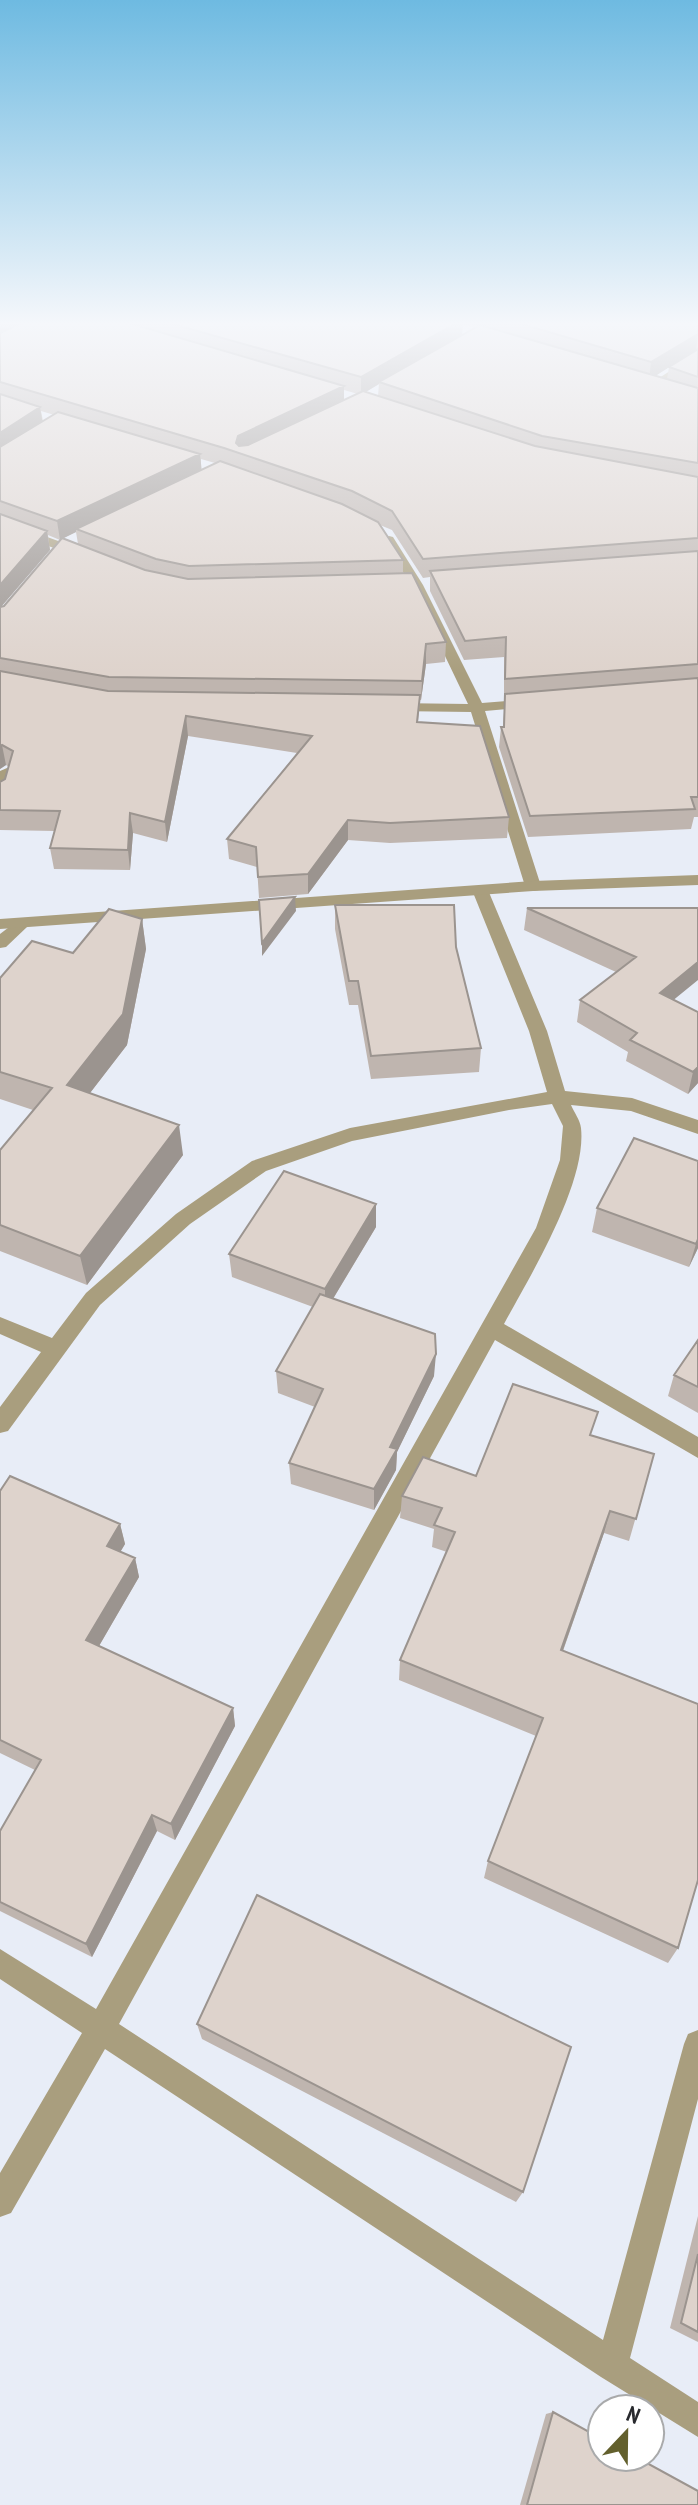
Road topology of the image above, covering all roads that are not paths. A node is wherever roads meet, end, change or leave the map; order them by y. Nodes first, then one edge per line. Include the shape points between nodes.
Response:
1 (0, 524) edge
2 (372, 528) edge
3 (78, 539) edge
4 (59, 552) junction
5 (102, 562) edge
6 (433, 584) edge
7 (417, 585) junction
8 (402, 586) edge
9 (549, 702) edge
10 (381, 707) edge
11 (477, 708) junction
12 (7, 772) edge
13 (0, 797) edge
14 (698, 880) edge
15 (533, 886) junction
16 (480, 890) junction
17 (21, 923) junction
18 (0, 924) edge
19 (0, 943) edge
20 (558, 1097) junction
21 (698, 1127) edge
22 (0, 1325) edge
23 (491, 1327) junction
24 (56, 1349) junction
25 (0, 1424) edge
26 (698, 1448) edge
27 (0, 1963) edge
28 (100, 2030) junction
29 (698, 2044) edge
30 (0, 2202) edge
31 (612, 2366) junction
32 (698, 2421) edge

1 - 4 street
2 - 7 street via 385,535
3 - 4 street
4 - 5 street
6 - 7 street
7 - 8 street
7 - 11 street
9 - 11 street
10 - 11 street
11 - 15 street
12 - 13 street
14 - 15 street
15 - 16 street
16 - 17 street
16 - 20 street via 538,1031
17 - 18 street
17 - 19 street
20 - 21 street via 632,1105
20 - 23 street via 572,1126 569,1160 546,1229
20 - 24 street via 350,1135 259,1166 183,1219 93,1299
22 - 24 street
23 - 26 street
23 - 28 street
24 - 25 street
27 - 28 street
28 - 30 street
28 - 31 street
29 - 31 street
31 - 32 street

